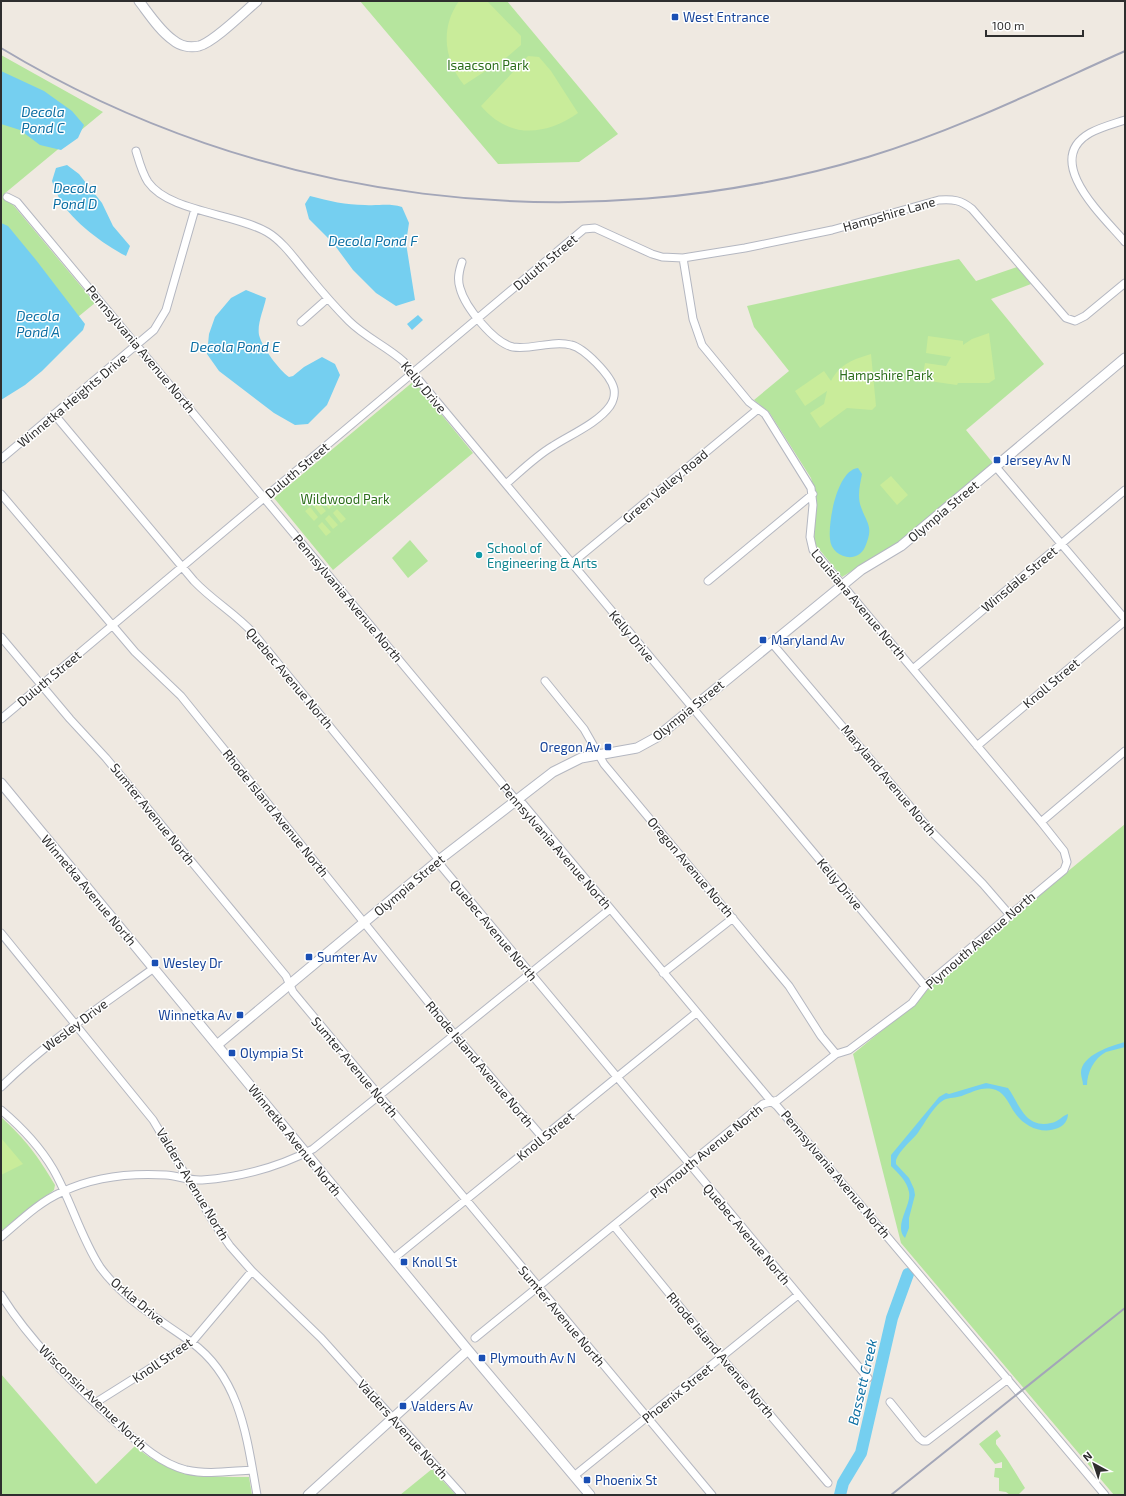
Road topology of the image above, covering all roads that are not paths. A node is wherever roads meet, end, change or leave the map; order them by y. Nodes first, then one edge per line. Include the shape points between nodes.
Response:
1 (139, 1) edge
2 (257, 1) edge
3 (1125, 120) edge
4 (136, 151) dead end
5 (7, 197) dead end
6 (195, 209) junction
7 (595, 228) joint
8 (1125, 242) edge
9 (683, 258) junction
10 (462, 262) dead end
11 (1125, 283) edge
12 (327, 299) junction
13 (478, 318) junction
14 (301, 322) dead end
15 (137, 344) junction
16 (1125, 358) edge
17 (412, 372) junction
18 (758, 409) junction
19 (54, 414) junction
20 (1, 459) edge
21 (996, 467) junction
22 (506, 484) junction
23 (1125, 490) edge
24 (1, 494) edge
25 (813, 494) junction
26 (264, 497) junction
27 (1061, 544) junction
28 (572, 563) junction
29 (182, 566) junction
30 (708, 581) dead end
31 (842, 586) junction
32 (1125, 620) edge
33 (111, 626) junction
34 (1, 637) edge
35 (771, 642) junction
36 (913, 669) junction
37 (545, 681) dead end
38 (41, 685) junction
39 (692, 708) junction
40 (1, 719) edge
41 (977, 746) junction
42 (1125, 752) edge
43 (599, 755) junction
44 (1, 783) edge
45 (516, 800) junction
46 (1041, 822) junction
47 (439, 860) junction
48 (1067, 862) joint
49 (610, 909) junction
50 (1009, 914) junction
51 (733, 918) junction
52 (365, 922) junction
53 (1, 933) edge
54 (154, 968) junction
55 (530, 973) junction
56 (663, 973) junction
57 (290, 984) junction
58 (925, 986) junction
59 (696, 1013) junction
60 (75, 1023) junction
61 (454, 1034) junction
62 (217, 1045) junction
63 (836, 1054) junction
64 (617, 1078) junction
65 (1, 1087) edge
66 (378, 1095) junction
67 (771, 1101) junction
68 (1, 1110) edge
69 (543, 1138) junction
70 (305, 1153) junction
71 (689, 1164) junction
72 (187, 1178) junction
73 (63, 1191) junction
74 (466, 1200) junction
75 (614, 1226) junction
76 (1, 1236) edge
77 (393, 1259) junction
78 (252, 1271) junction
79 (538, 1287) junction
80 (1, 1295) edge
81 (798, 1295) junction
82 (474, 1338) dead end
83 (192, 1342) junction
84 (468, 1350) junction
85 (721, 1357) junction
86 (868, 1378) dead end
87 (1008, 1379) junction
88 (890, 1402) dead end
89 (95, 1403) junction
90 (647, 1417) junction
91 (394, 1418) junction
92 (252, 1470) junction
93 (574, 1476) junction
94 (828, 1483) dead end
95 (257, 1495) edge
96 (308, 1495) edge
97 (462, 1495) edge
98 (590, 1495) edge
99 (712, 1495) edge
100 (1105, 1495) edge

1 - 2 street via 170,38 188,47 198,46 212,39
3 - 8 street via 1082,139 1073,156 1072,168 1078,184
4 - 6 street, Kelly Drive via 147,181 154,190
5 - 15 street, Pennsylvania Avenue North via 17,202
6 - 12 street, Kelly Drive via 241,220 268,233 290,252
6 - 15 street, Winnetka Heights Drive via 166,310 154,330
7 - 9 street, Hampshire Lane via 652,254
7 - 13 street, Duluth Street via 584,229
9 - 11 street, Hampshire Lane via 832,230 939,200 951,199 959,200 972,209 1066,318 1075,321 1085,316
9 - 18 street, Louisiana Avenue North via 693,319 702,345 749,402
10 - 13 street via 458,273 459,287 464,299
12 - 14 street
12 - 17 street, Kelly Drive via 351,323 390,350
13 - 17 street, Duluth Street
13 - 22 street via 492,335 506,344 522,347 560,344 576,346 588,355 614,388 609,407 584,428 540,455
15 - 19 street, Winnetka Heights Drive
15 - 26 street, Pennsylvania Avenue North
16 - 21 street, Olympia Street
17 - 22 street, Kelly Drive
17 - 26 street, Duluth Street
18 - 25 street, Louisiana Avenue North via 765,414 781,438
18 - 28 street, Green Valley Road
19 - 20 street, Winnetka Heights Drive
19 - 29 street, Quebec Avenue North
21 - 27 street
21 - 31 street, Olympia Street via 902,546 861,570
22 - 28 street, Kelly Drive
23 - 27 street, Winsdale Street
24 - 33 street, Rhode Island Avenue North
25 - 30 street
25 - 31 street, Louisiana Avenue North via 810,544
26 - 29 street, Duluth Street
26 - 45 street, Pennsylvania Avenue North
27 - 32 street
27 - 36 street, Winsdale Street
28 - 39 street, Kelly Drive
29 - 33 street, Duluth Street
29 - 47 street, Quebec Avenue North via 205,592 254,634
31 - 35 street, Olympia Street
31 - 36 street, Louisiana Avenue North
32 - 41 street, Knoll Street
33 - 38 street, Duluth Street
33 - 52 street, Rhode Island Avenue North via 181,696
34 - 38 street, Sumter Avenue North
35 - 39 street, Olympia Street
35 - 50 street, Maryland Avenue North via 930,830
36 - 41 street, Louisiana Avenue North
37 - 43 street, Oregon Avenue North via 584,729
38 - 40 street, Duluth Street
38 - 57 street, Sumter Avenue North via 116,770
39 - 43 street, Olympia Street via 647,743 637,748
39 - 58 street, Kelly Drive
41 - 46 street, Louisiana Avenue North
42 - 46 street
43 - 45 street, Olympia Street via 571,761
43 - 51 street, Oregon Avenue North
44 - 54 street, Winnetka Avenue North
45 - 47 street, Olympia Street
45 - 49 street, Pennsylvania Avenue North via 523,804
46 - 48 street, Louisiana Avenue North via 1064,851
47 - 52 street, Olympia Street
47 - 55 street, Quebec Avenue North via 442,867
48 - 50 street, Plymouth Avenue North via 1064,870
49 - 55 street
49 - 56 street, Pennsylvania Avenue North
50 - 58 street, Plymouth Avenue North
51 - 56 street
51 - 63 street, Oregon Avenue North via 789,986 821,1036
52 - 57 street, Olympia Street
52 - 61 street, Rhode Island Avenue North
53 - 60 street, Valders Avenue North
54 - 60 street, Wesley Drive
54 - 62 street, Winnetka Avenue North
55 - 61 street
55 - 64 street, Quebec Avenue North
56 - 59 street, Pennsylvania Avenue North
57 - 62 street, Olympia Street
57 - 66 street, Sumter Avenue North via 293,992
58 - 63 street, Plymouth Avenue North via 912,1003 849,1050
59 - 64 street, Knoll Street
59 - 67 street, Pennsylvania Avenue North
60 - 65 street, Wesley Drive
60 - 72 street, Valders Avenue North via 153,1120
61 - 66 street
61 - 69 street, Rhode Island Avenue North
62 - 70 street, Winnetka Avenue North
63 - 67 street, Plymouth Avenue North via 778,1100
64 - 69 street, Knoll Street
64 - 71 street, Quebec Avenue North
66 - 70 street
66 - 74 street, Sumter Avenue North
67 - 71 street, Plymouth Avenue North via 763,1104
67 - 87 street, Pennsylvania Avenue North via 862,1204
68 - 73 street, Orkla Drive via 41,1152 53,1169
69 - 74 street, Knoll Street
70 - 72 street via 277,1166 237,1175 201,1180
70 - 77 street, Winnetka Avenue North
71 - 75 street, Plymouth Avenue North
71 - 81 street, Quebec Avenue North
72 - 73 street via 128,1175
72 - 78 street, Valders Avenue North via 214,1223
73 - 76 street via 48,1199
73 - 83 street, Orkla Drive via 101,1268 136,1303
74 - 77 street, Knoll Street
74 - 79 street, Sumter Avenue North
75 - 79 street, Plymouth Avenue North
75 - 85 street, Rhode Island Avenue North
77 - 84 street, Winnetka Avenue North
78 - 83 street, Knoll Street
78 - 91 street, Valders Avenue North via 302,1318
79 - 82 street, Plymouth Avenue North
79 - 90 street, Sumter Avenue North
80 - 89 street, Wisconsin Avenue North via 29,1334
81 - 85 street, Phoenix Street
81 - 86 street, Quebec Avenue North
83 - 89 street, Knoll Street
83 - 92 street, Orkla Drive via 214,1363 236,1400 247,1439
84 - 91 street
84 - 93 street, Winnetka Avenue North
85 - 90 street, Phoenix Street
85 - 94 street, Rhode Island Avenue North
87 - 88 street via 931,1440 923,1441 919,1438
87 - 100 street, Pennsylvania Avenue North
89 - 92 street, Wisconsin Avenue North via 143,1446 170,1464 186,1470 204,1472
90 - 93 street, Phoenix Street
90 - 99 street, Sumter Avenue North
91 - 96 street
91 - 97 street, Valders Avenue North
92 - 95 street, Orkla Drive
93 - 98 street, Winnetka Avenue North

